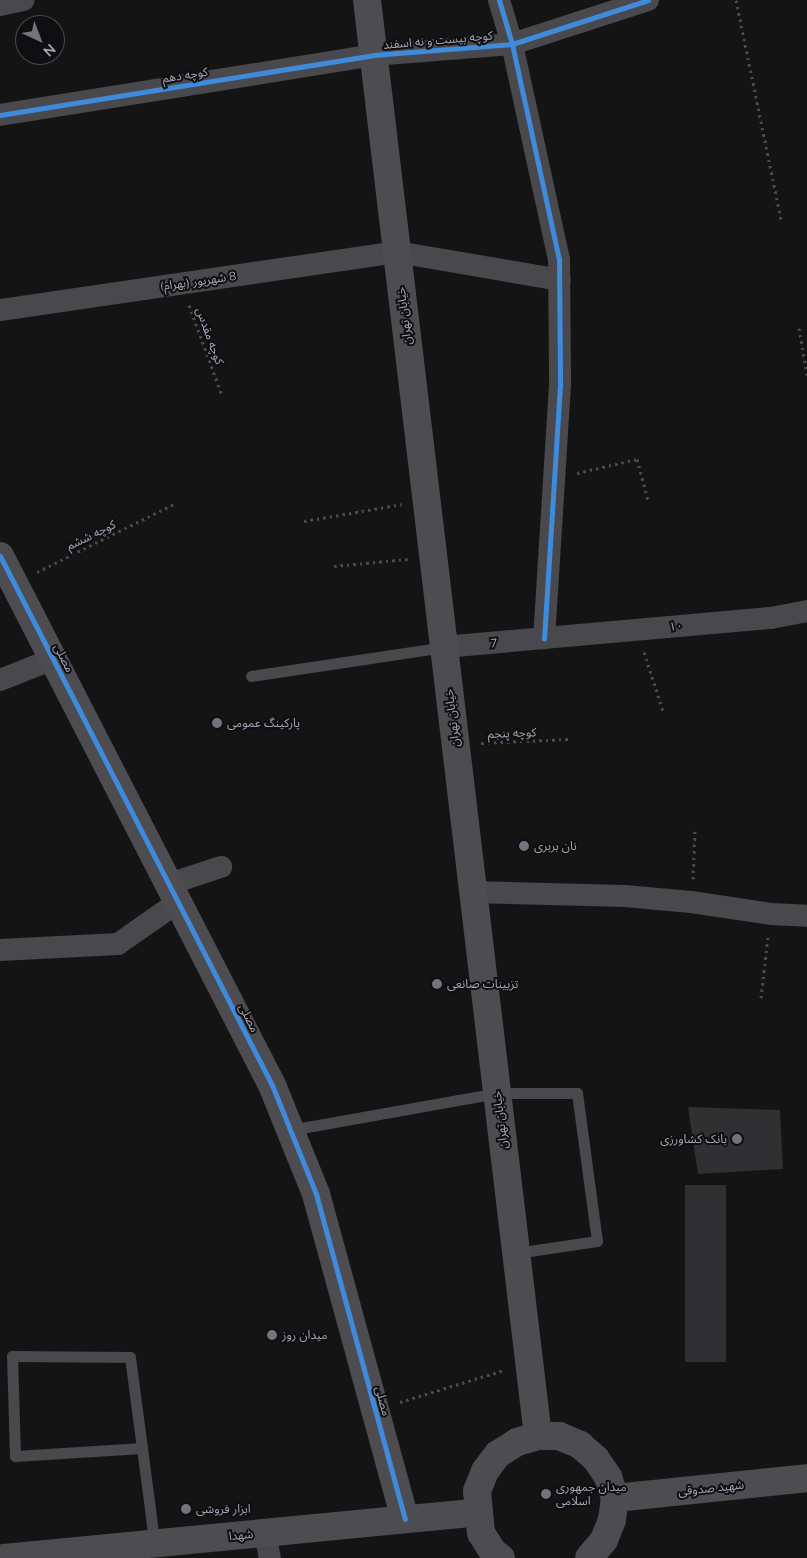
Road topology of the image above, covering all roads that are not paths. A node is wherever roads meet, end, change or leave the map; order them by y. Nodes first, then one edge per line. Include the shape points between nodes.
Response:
1 (23, 0) edge
2 (367, 0) edge
3 (499, 0) edge
4 (648, 0) edge
5 (0, 5) edge
6 (512, 44) junction
7 (373, 55) junction
8 (0, 115) edge
9 (397, 252) junction
10 (560, 280) junction
11 (0, 310) edge
12 (0, 556) edge
13 (807, 611) edge
14 (544, 638) junction
15 (444, 647) junction
16 (53, 659) junction
17 (251, 676) dead end
18 (0, 680) edge
19 (221, 867) dead end
20 (473, 892) junction
21 (174, 893) junction
22 (807, 916) edge
23 (0, 950) edge
24 (497, 1093) junction
25 (290, 1130) junction
26 (516, 1253) junction
27 (538, 1436) junction
28 (142, 1448) junction
29 (807, 1478) edge
30 (615, 1498) junction
31 (478, 1512) junction
32 (405, 1519) junction
33 (154, 1544) junction
34 (267, 1545) edge
35 (4, 1558) edge
36 (501, 1558) edge
37 (589, 1558) edge

1 - 5 street
2 - 7 main road, خیابان تهران
3 - 6 street
4 - 6 street, کوچه بیست و نه اسفند
6 - 7 street, کوچه بیست و نه اسفند
6 - 10 street via 559,259
7 - 8 street, کوچه دهم
7 - 9 main road, خیابان تهران
9 - 10 street, (بهرام) 8 شهریور
9 - 11 street, (بهرام) 8 شهریور
9 - 15 main road, خیابان تهران
10 - 14 street via 560,385
12 - 16 main road, مصلی
13 - 14 street, ۱۰ via 771,618
14 - 15 street, 7
15 - 17 lane
15 - 20 main road, خیابان تهران
16 - 18 street
16 - 21 main road, مصلی
19 - 21 street
20 - 22 street via 625,896
20 - 24 main road, خیابان تهران
21 - 23 street via 118,944
21 - 25 main road, مصلی via 272,1085
24 - 25 lane
24 - 26 main road, خیابان تهران
24 - 26 lane via 577,1093 597,1241
25 - 32 main road, مصلی via 316,1194
26 - 27 main road, خیابان تهران
27 - 30 main road via 560,1436 580,1445 596,1459 608,1477
27 - 31 main road via 517,1442 498,1454 485,1471 477,1491
28 - 28 lane via 130,1357 12,1356 15,1456
28 - 33 lane
29 - 30 main road, شهید صدوقی
30 - 37 main road via 612,1520 604,1540
31 - 32 main road, شهدا
31 - 36 main road via 481,1533
32 - 34 main road, شهدا
33 - 34 main road, شهدا
33 - 35 main road, شهدا

